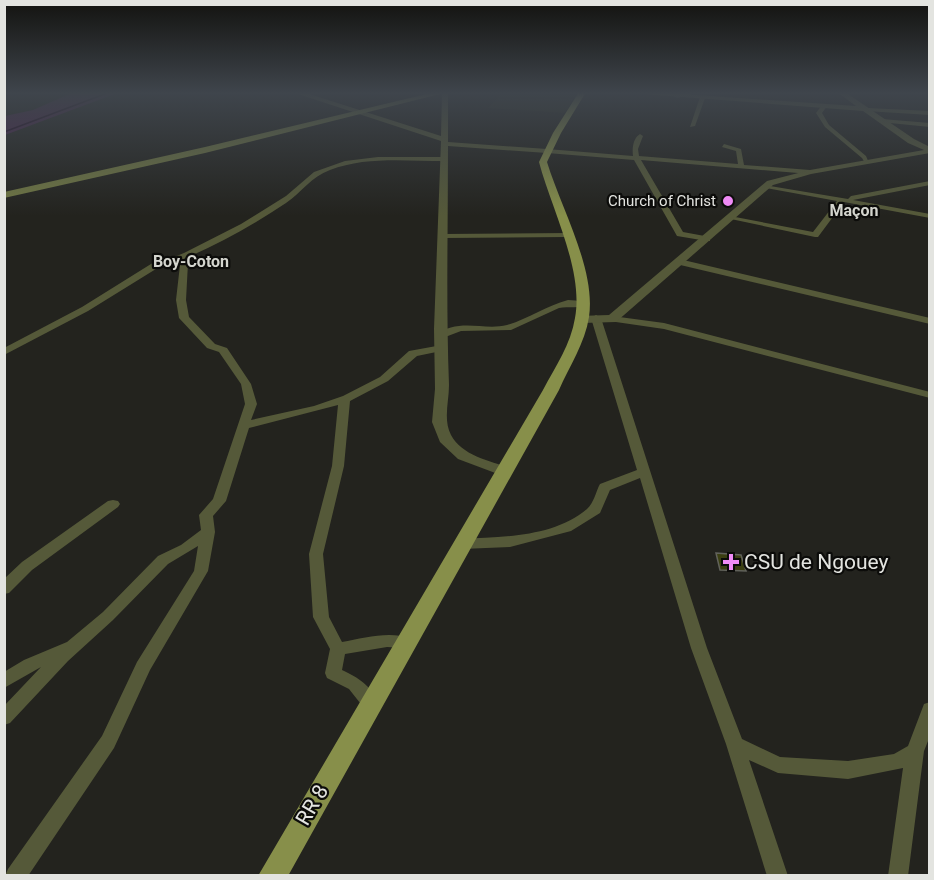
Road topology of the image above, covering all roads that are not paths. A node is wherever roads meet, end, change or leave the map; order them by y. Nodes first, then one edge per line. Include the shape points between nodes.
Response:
1 (274, 133) edge
2 (419, 133) edge
3 (445, 133) edge
4 (558, 133) edge
5 (835, 133) edge
6 (899, 133) edge
7 (640, 136) dead end
8 (445, 142) junction
9 (724, 146) dead end
10 (547, 151) junction
11 (930, 151) edge
12 (636, 158) junction
13 (444, 159) junction
14 (867, 162) junction
15 (741, 166) junction
16 (810, 172) junction
17 (930, 183) edge
18 (766, 186) junction
19 (4, 195) edge
20 (838, 199) junction
21 (930, 216) edge
22 (730, 218) junction
23 (567, 235) junction
24 (443, 236) junction
25 (707, 239) junction
26 (171, 262) junction
27 (679, 262) junction
28 (587, 314) junction
29 (612, 319) junction
30 (930, 321) edge
31 (441, 342) junction
32 (4, 352) edge
33 (930, 395) edge
34 (344, 400) junction
35 (244, 426) junction
36 (504, 471) junction
37 (644, 472) junction
38 (113, 504) dead end
39 (208, 532) junction
40 (462, 544) junction
41 (4, 589) edge
42 (404, 642) junction
43 (75, 644) junction
44 (338, 650) junction
45 (4, 681) edge
46 (370, 704) junction
47 (930, 709) edge
48 (4, 718) edge
49 (735, 744) junction
50 (915, 751) junction
51 (15, 876) edge
52 (272, 876) edge
53 (778, 876) edge
54 (898, 876) edge

1 - 19 main road
2 - 8 street
3 - 8 street
4 - 10 main road
5 - 14 street
6 - 11 street
7 - 12 street
8 - 10 street
8 - 13 street
9 - 15 street via 739,150
10 - 12 street
10 - 23 main road via 543,162
11 - 14 street
12 - 15 street
12 - 25 street via 680,234
13 - 24 street
13 - 26 street via 394,159 329,168 315,174 288,198 239,230
14 - 16 street
15 - 16 street
16 - 18 street
17 - 20 street
18 - 20 street
18 - 22 street
20 - 21 street
20 - 22 street via 815,235
22 - 25 street
23 - 24 street
23 - 28 main road
24 - 31 street
25 - 27 street
26 - 32 street via 162,261 85,309
26 - 35 street via 184,263 184,318 211,346 223,350 246,384 251,404
27 - 29 street
27 - 30 street
28 - 29 street
28 - 31 street via 568,303 508,328 459,328
28 - 36 main road, RR 8 via 551,390
28 - 37 street
29 - 33 street via 664,326
31 - 34 street via 408,355 383,379
31 - 36 street via 442,434 464,456
34 - 35 street
34 - 44 street via 338,466 316,554 321,617
35 - 39 street via 219,501 206,516
36 - 40 main road, RR 8
37 - 40 street via 605,487 595,510 566,528 510,542
37 - 49 street via 699,648
38 - 41 street via 27,566
39 - 43 street via 164,560
39 - 51 street via 201,571 143,667 108,742
40 - 42 main road, RR 8
42 - 44 street via 387,641
42 - 46 main road, RR 8
43 - 45 street
43 - 48 street
44 - 46 street via 333,673 355,684
46 - 52 main road, RR 8 / RR 8
47 - 50 street
49 - 50 street via 778,765 848,770 898,762
49 - 53 street
50 - 54 street

